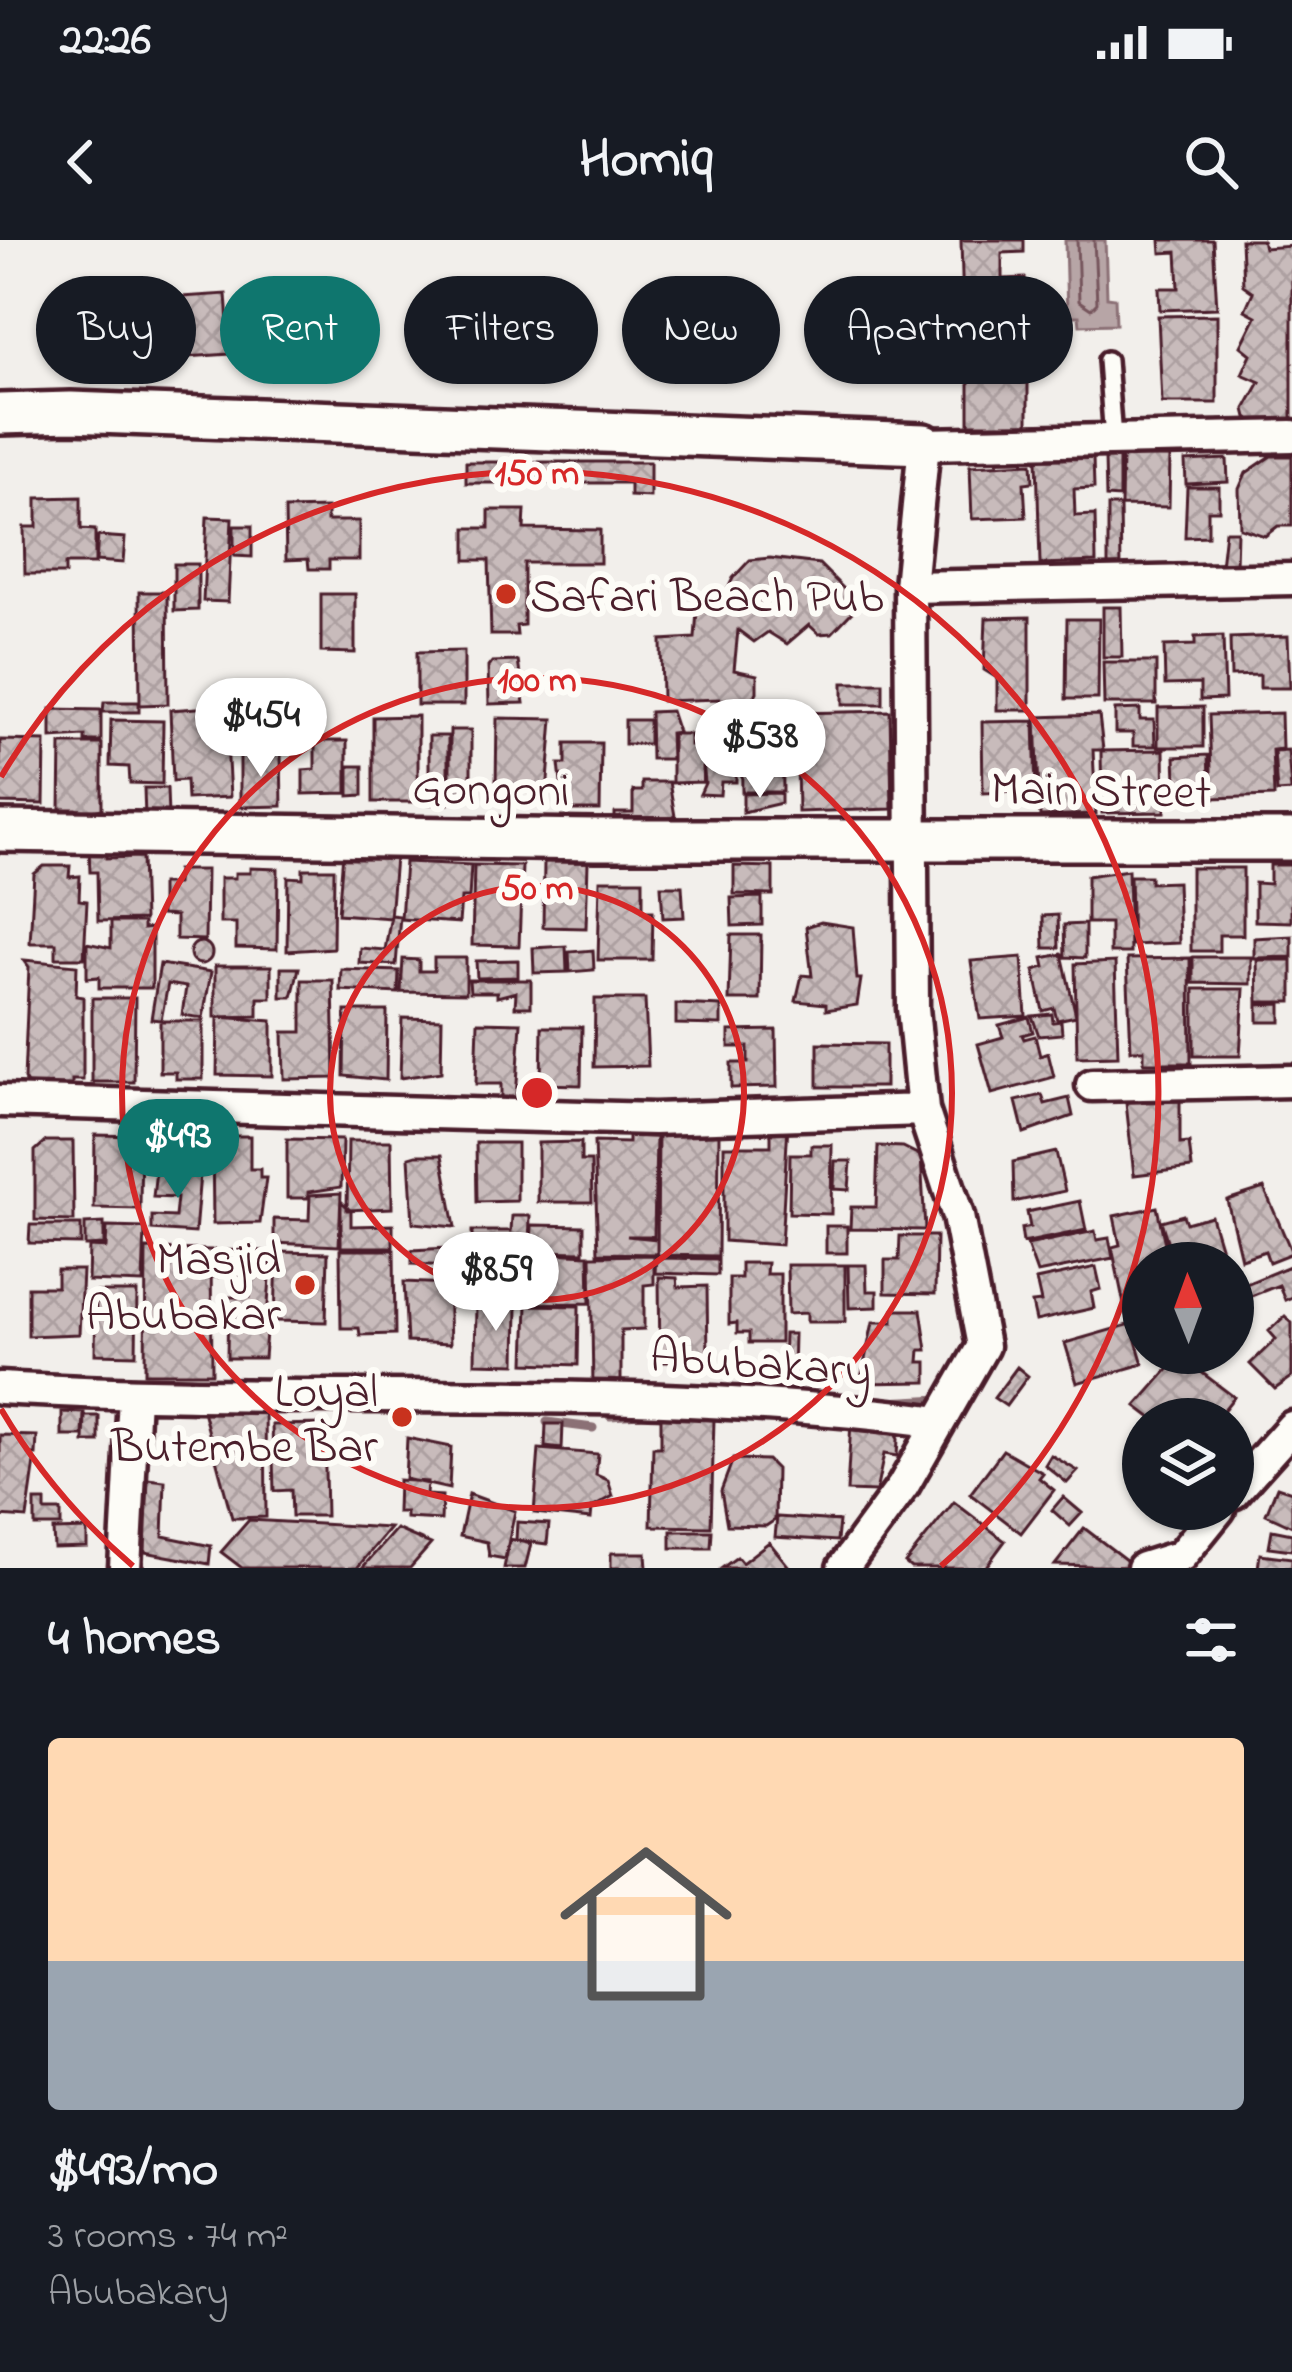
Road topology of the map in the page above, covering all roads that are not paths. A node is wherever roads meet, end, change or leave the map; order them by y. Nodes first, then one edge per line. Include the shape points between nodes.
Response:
1 (1107, 360) dead end
2 (0, 414) edge
3 (1292, 436) edge
4 (1113, 439) junction
5 (924, 444) junction
6 (1292, 579) edge
7 (910, 587) junction
8 (0, 831) edge
9 (908, 836) junction
10 (1292, 840) edge
11 (1292, 1081) edge
12 (1093, 1085) dead end
13 (0, 1101) edge
14 (923, 1110) junction
15 (0, 1388) edge
16 (134, 1396) junction
17 (939, 1422) junction
18 (1292, 1427) edge
19 (1254, 1470) edge
20 (1202, 1530) edge
21 (125, 1568) edge
22 (843, 1568) edge
23 (1144, 1568) edge

1 - 4 lane
2 - 5 street
3 - 4 street
4 - 5 street
5 - 7 street
6 - 7 street
7 - 9 street
8 - 9 street, Gongoni
9 - 10 street, Main Street
9 - 14 street
11 - 12 street
13 - 14 street via 654,1119
14 - 17 street via 958,1216 983,1346
15 - 16 street, Abubakary
16 - 17 street, Abubakary via 702,1398
16 - 21 street
17 - 22 street
18 - 19 street
20 - 23 street via 1181,1556

